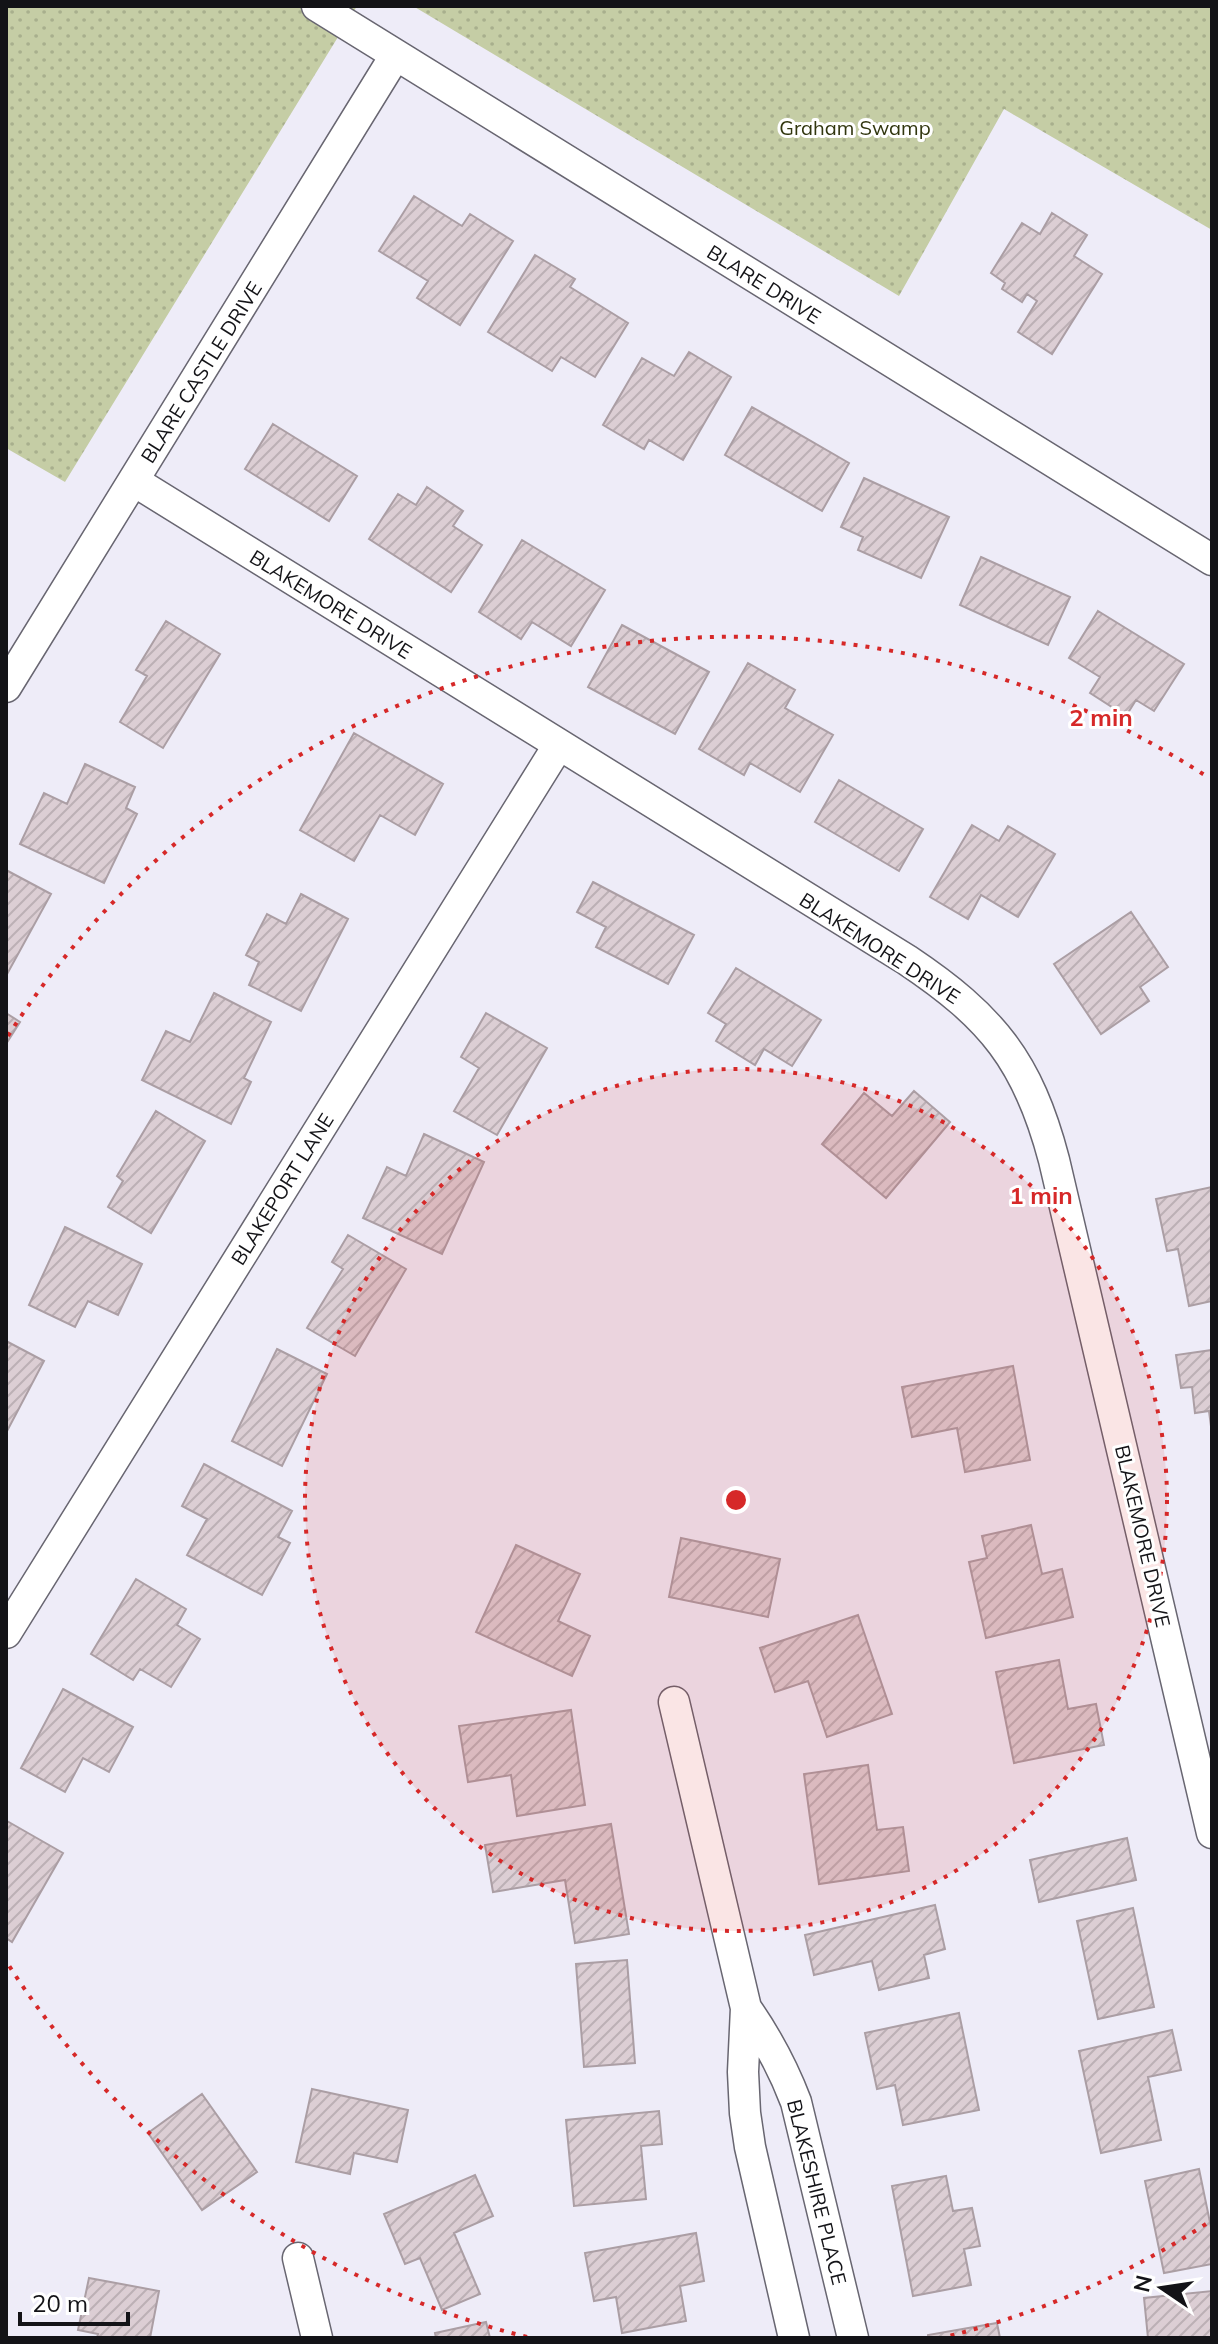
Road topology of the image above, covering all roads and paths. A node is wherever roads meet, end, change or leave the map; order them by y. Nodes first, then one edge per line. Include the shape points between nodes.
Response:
1 (317, 6) edge
2 (395, 56) junction
3 (134, 481) junction
4 (1212, 560) edge
5 (6, 687) edge
6 (558, 746) junction
7 (6, 1633) edge
8 (674, 1702) dead end
9 (1212, 1833) edge
10 (746, 2008) junction
11 (298, 2258) dead end
12 (317, 2338) edge
13 (794, 2338) edge
14 (853, 2338) edge

1 - 2 street, BLARE DRIVE
2 - 3 street, BLARE CASTLE DRIVE
2 - 4 street, BLARE DRIVE
3 - 5 street, BLARE CASTLE DRIVE
3 - 6 street, BLAKEMORE DRIVE
6 - 7 street, BLAKEPORT LANE
6 - 9 street, BLAKEMORE DRIVE via 937,980 983,1020 1019,1067 1046,1127
8 - 10 street, BLAKESHIRE PLACE
10 - 13 street, BLAKESHIRE PLACE via 748,2136
10 - 14 street, BLAKESHIRE PLACE via 785,2072 796,2102
11 - 12 street

